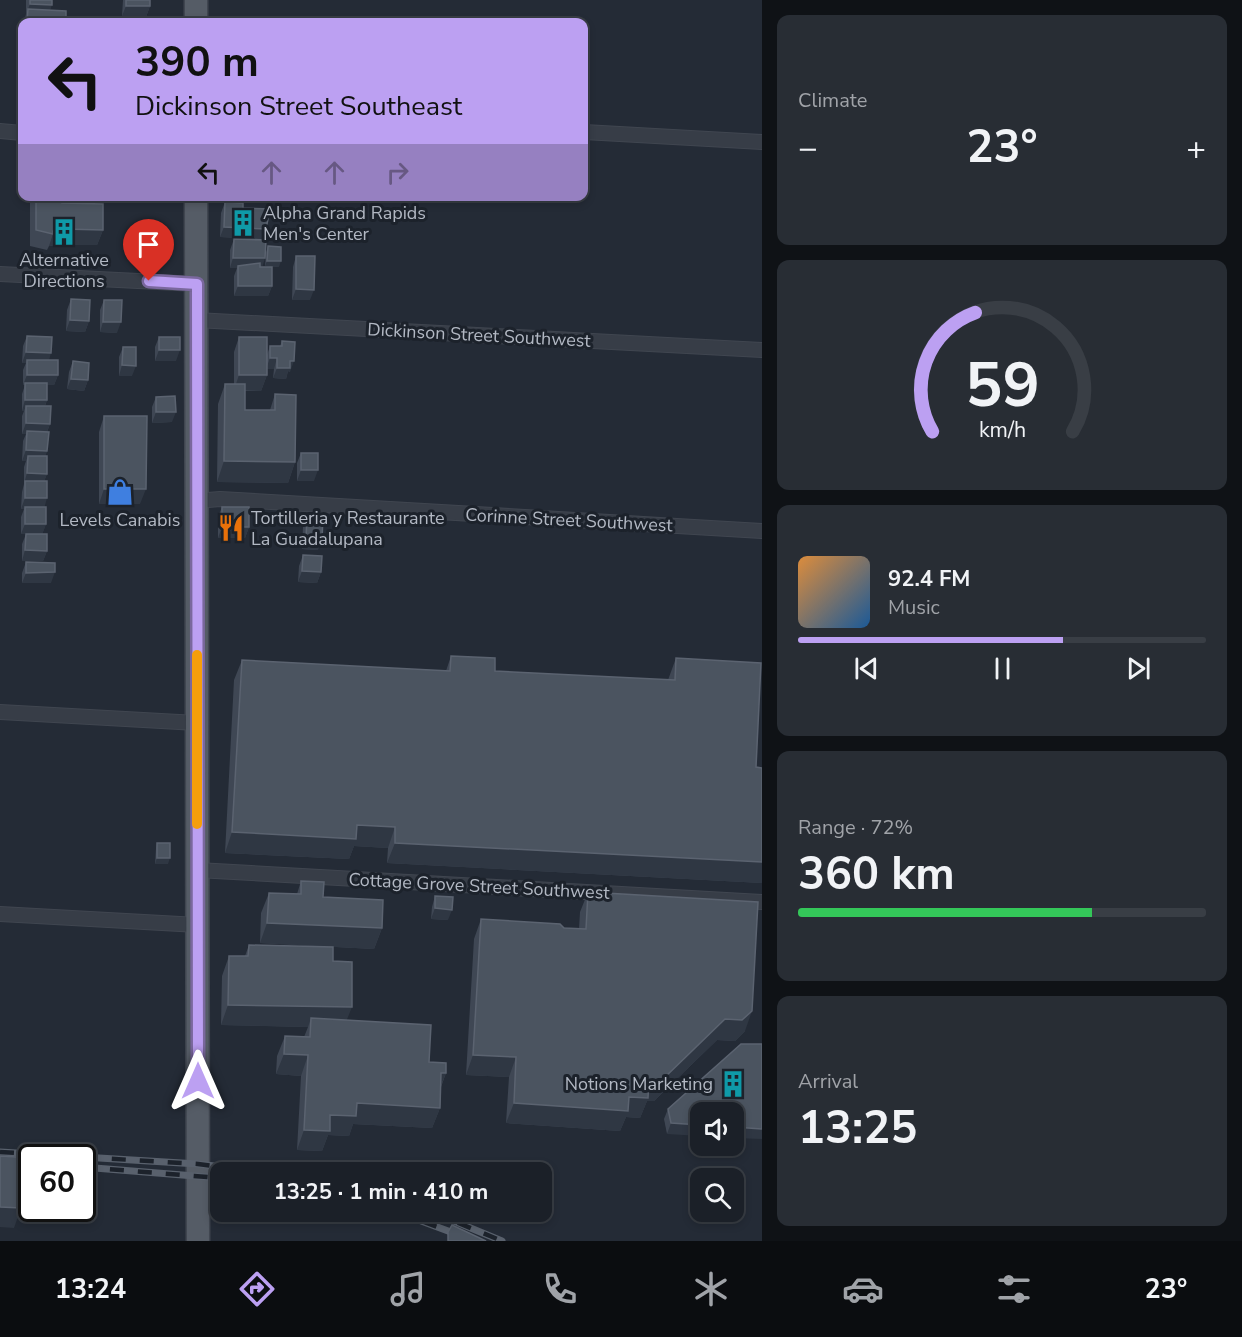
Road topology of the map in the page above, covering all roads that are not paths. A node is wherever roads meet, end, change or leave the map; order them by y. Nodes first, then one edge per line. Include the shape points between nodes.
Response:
1 (196, 0) edge
2 (196, 18) edge
3 (0, 131) edge
4 (588, 132) edge
5 (18, 133) edge
6 (762, 142) edge
7 (196, 201) edge
8 (0, 274) edge
9 (197, 284) junction
10 (196, 320) junction
11 (762, 350) edge
12 (196, 501) junction
13 (762, 531) edge
14 (0, 712) edge
15 (197, 723) junction
16 (197, 870) junction
17 (762, 902) edge
18 (0, 914) edge
19 (198, 925) junction
20 (198, 1241) edge

1 - 2 main road
3 - 5 street
4 - 6 street
7 - 9 main road
8 - 9 street
9 - 10 main road
10 - 11 street, Dickinson Street Southwest
10 - 12 main road
12 - 13 street, Corinne Street Southwest
12 - 15 main road
14 - 15 street
15 - 16 main road
16 - 17 street, Cottage Grove Street Southwest
16 - 19 main road
18 - 19 street
19 - 20 main road

